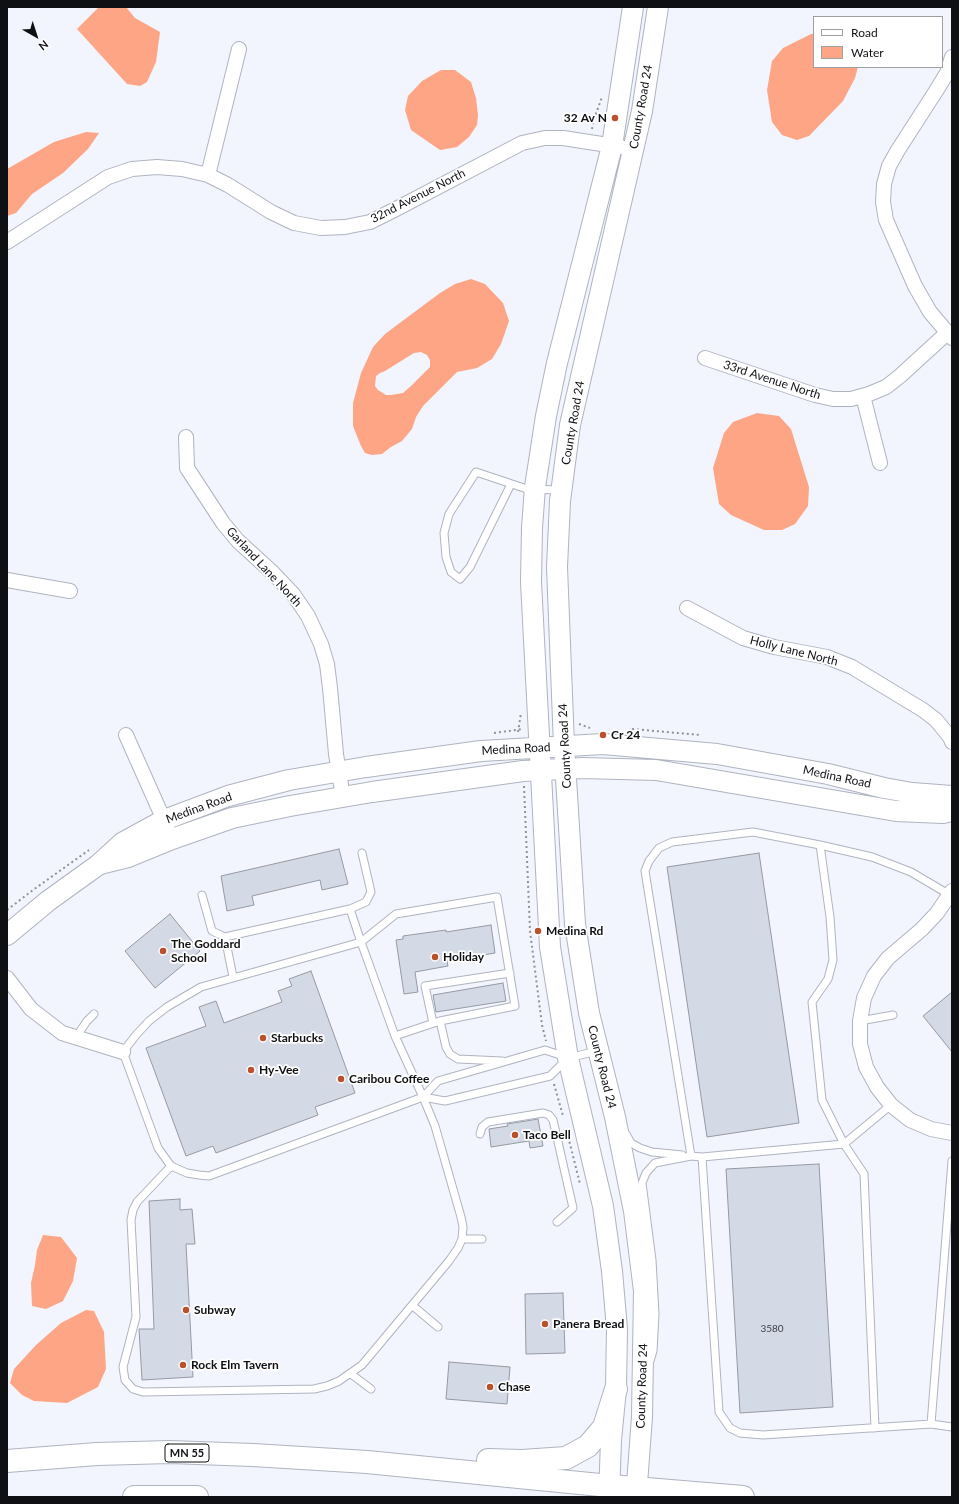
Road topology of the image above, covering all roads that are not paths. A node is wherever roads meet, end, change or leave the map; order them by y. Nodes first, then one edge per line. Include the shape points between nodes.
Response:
1 (633, 7) edge
2 (658, 7) edge
3 (239, 49) dead end
4 (952, 57) edge
5 (612, 146) junction
6 (634, 147) junction
7 (208, 175) junction
8 (7, 242) edge
9 (950, 335) edge
10 (705, 358) dead end
11 (863, 396) junction
12 (186, 437) dead end
13 (880, 463) dead end
14 (511, 484) junction
15 (535, 490) junction
16 (561, 490) junction
17 (7, 580) edge
18 (70, 591) dead end
19 (687, 608) dead end
20 (126, 735) dead end
21 (952, 742) edge
22 (564, 746) junction
23 (539, 748) junction
24 (566, 769) junction
25 (541, 771) junction
26 (339, 772) junction
27 (952, 796) edge
28 (343, 797) junction
29 (952, 811) edge
30 (164, 820) junction
31 (172, 838) junction
32 (820, 845) junction
33 (362, 853) dead end
34 (98, 865) junction
35 (951, 893) edge
36 (202, 895) dead end
37 (350, 909) junction
38 (7, 935) edge
39 (225, 938) junction
40 (361, 942) junction
41 (510, 973) junction
42 (233, 977) junction
43 (7, 978) edge
44 (94, 1014) dead end
45 (893, 1015) dead end
46 (860, 1021) junction
47 (437, 1022) junction
48 (395, 1036) junction
49 (76, 1037) junction
50 (598, 1051) junction
51 (124, 1052) junction
52 (568, 1058) junction
53 (508, 1061) junction
54 (423, 1097) junction
55 (891, 1105) junction
56 (615, 1117) junction
57 (952, 1133) edge
58 (480, 1134) dead end
59 (844, 1144) junction
60 (690, 1156) junction
61 (702, 1157) junction
62 (952, 1161) edge
63 (171, 1166) junction
64 (558, 1222) dead end
65 (462, 1239) junction
66 (482, 1239) dead end
67 (413, 1306) junction
68 (438, 1327) dead end
69 (351, 1374) junction
70 (642, 1388) junction
71 (371, 1389) dead end
72 (616, 1389) junction
73 (931, 1424) junction
74 (952, 1427) edge
75 (875, 1428) junction
76 (7, 1461) edge
77 (367, 1462) junction
78 (610, 1491) edge
79 (637, 1492) edge
80 (134, 1497) edge
81 (196, 1497) edge
82 (743, 1497) edge

1 - 5 street, County Road 24
2 - 6 street, County Road 24
3 - 7 street
4 - 9 street via 947,73 889,166 883,202 886,220 915,286 930,312
5 - 6 street, 32nd Avenue North
5 - 7 street, 32nd Avenue North via 563,138 545,138 522,143 370,222 345,227 321,228 294,223
5 - 15 street, County Road 24 via 557,363
6 - 16 street, County Road 24 via 570,425
7 - 8 street, 32nd Avenue North via 157,166 108,177
9 - 11 street, 33rd Avenue North via 886,387
10 - 11 street, 33rd Avenue North via 815,395 832,399
11 - 13 street
12 - 26 street, Garland Lane North via 187,468 223,523 292,594 308,616 318,637 330,688
14 - 14 lane via 476,472 449,514 444,533 446,557 451,572 460,579 470,567
14 - 15 lane
15 - 16 lane
15 - 23 street, County Road 24 via 531,582
16 - 22 street, County Road 24 via 557,567
17 - 18 street
19 - 21 street, Holly Lane North via 743,638 827,657 852,667 923,710 936,720
20 - 30 street
22 - 23 street, Medina Road
22 - 24 street, County Road 24
22 - 27 street, Medina Road via 603,744 717,754 828,774 884,788
23 - 25 street, County Road 24
23 - 26 street, Medina Road via 481,751
24 - 25 street, Medina Road
24 - 29 street, Medina Road via 656,770 896,811 943,814
24 - 50 street, County Road 24 via 575,924 589,1013
25 - 28 street, Medina Road via 523,771
25 - 52 street, County Road 24 via 550,947
26 - 28 street, Garland Lane North
26 - 30 street, Medina Road via 289,780 228,796
28 - 31 street, Medina Road via 232,818
30 - 31 street
30 - 34 street, Medina Road via 122,843
31 - 34 street, Medina Road via 128,857
32 - 35 lane via 872,857 904,869
32 - 59 lane via 833,960 828,979 812,1002 822,1100
32 - 60 lane via 753,832 672,842 659,848 649,861 645,871
33 - 37 lane via 371,892 366,902
34 - 38 street, Medina Road
35 - 46 street via 937,913 888,958 874,976 864,998
36 - 39 lane via 212,931
37 - 39 lane
37 - 40 lane
39 - 42 lane
40 - 41 lane via 396,914 497,897
40 - 42 lane
40 - 48 lane
41 - 47 lane via 515,1006
41 - 47 lane via 425,986
42 - 51 lane via 201,987 167,1007 149,1021
43 - 49 street via 31,1009 62,1033
44 - 49 lane
45 - 46 lane
46 - 55 street via 860,1044 866,1067
47 - 48 lane
47 - 53 lane via 446,1047 450,1054 458,1059
48 - 54 lane
49 - 51 street
50 - 52 lane
50 - 56 street, County Road 24
51 - 63 lane via 158,1148
52 - 53 lane via 545,1050
52 - 54 lane via 550,1076 445,1102
52 - 72 street, County Road 24 via 605,1220 617,1329
53 - 54 lane via 438,1081
54 - 63 lane via 209,1176 187,1173
54 - 65 lane via 435,1126 462,1217
55 - 57 street via 910,1120 931,1129
55 - 59 lane
56 - 60 lane via 631,1143 636,1146 652,1152
56 - 70 street, County Road 24 via 634,1211 644,1291
58 - 64 lane via 482,1127 488,1122 543,1113 549,1115 553,1120 573,1208
59 - 61 lane
59 - 75 lane via 864,1174
60 - 61 lane
60 - 70 lane via 655,1163 646,1173 642,1183 656,1314 653,1351
61 - 75 lane via 719,1412 730,1428 740,1433
62 - 73 lane
63 - 69 lane via 137,1202 133,1210 131,1220 136,1317 123,1367 125,1380 133,1389 143,1392 314,1389 327,1386
65 - 66 lane
65 - 67 lane via 452,1257
67 - 68 lane
67 - 69 lane via 362,1365
69 - 71 lane
70 - 79 street, County Road 24
72 - 77 main road via 604,1427 588,1446 566,1458 522,1461 432,1457
72 - 78 street, County Road 24
73 - 74 lane
73 - 75 lane
76 - 77 main road, MN 55 via 97,1454 170,1452
77 - 78 main road, MN 55
78 - 79 main road, MN 55
79 - 82 main road, MN 55
80 - 81 main road

